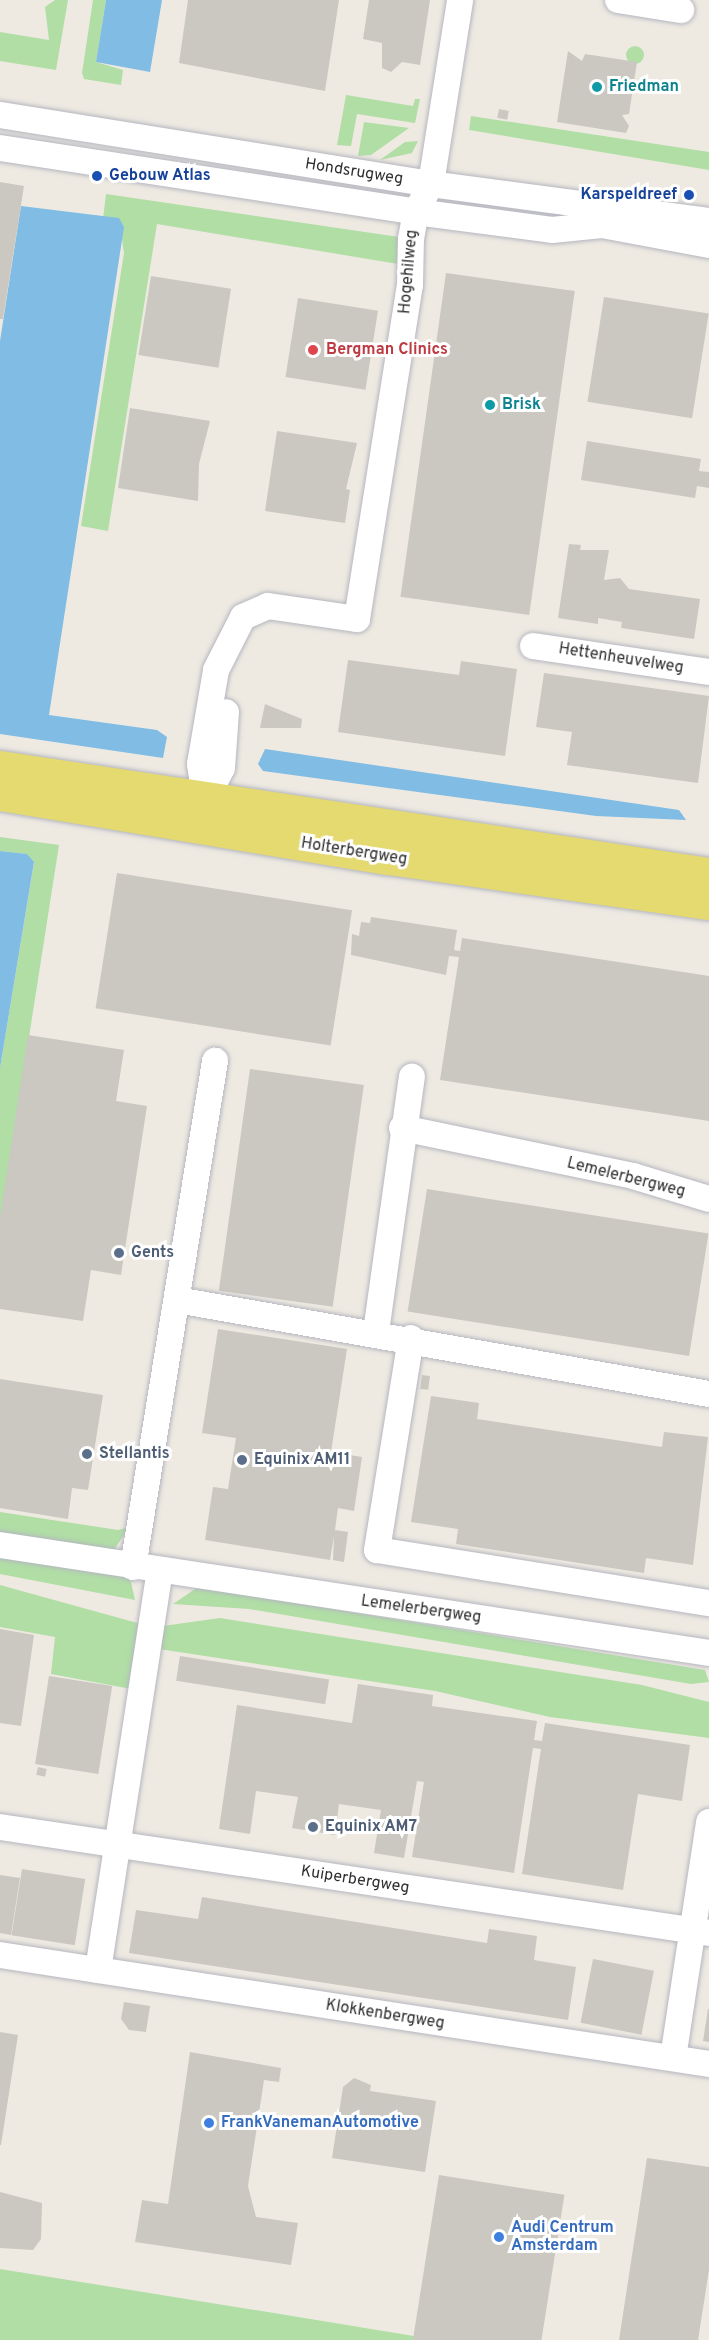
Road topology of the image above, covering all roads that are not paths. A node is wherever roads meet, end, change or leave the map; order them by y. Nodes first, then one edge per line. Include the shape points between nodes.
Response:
1 (460, 0) edge
2 (618, 0) edge
3 (681, 10) dead end
4 (0, 115) edge
5 (0, 148) edge
6 (430, 184) junction
7 (416, 212) junction
8 (709, 221) edge
9 (709, 245) edge
10 (533, 646) dead end
11 (709, 672) edge
12 (0, 767) edge
13 (0, 794) edge
14 (202, 811) junction
15 (709, 874) edge
16 (709, 903) edge
17 (215, 1061) dead end
18 (412, 1077) dead end
19 (402, 1128) junction
20 (709, 1199) edge
21 (177, 1300) junction
22 (376, 1332) junction
23 (411, 1338) junction
24 (709, 1394) edge
25 (0, 1545) edge
26 (133, 1567) junction
27 (160, 1571) junction
28 (709, 1603) edge
29 (709, 1653) edge
30 (709, 1822) edge
31 (0, 1827) edge
32 (118, 1844) junction
33 (701, 1932) edge
34 (0, 1954) edge
35 (98, 1970) junction
36 (673, 2058) junction
37 (709, 2064) edge

1 - 6 street, Hogehilweg
2 - 3 street
4 - 6 street, Hondsrugweg
5 - 7 street, Hondsrugweg
6 - 7 street, Hogehilweg
6 - 8 street, Hondsrugweg
7 - 9 street, Hondsrugweg via 552,230 602,225
7 - 14 street, Hogehilweg via 410,285 357,619 268,606 243,617 216,670 200,764
10 - 11 street, Hettenheuvelweg
12 - 14 main road, Holterbergweg
13 - 14 main road, Holterbergweg
14 - 15 main road, Holterbergweg
14 - 16 main road, Holterbergweg
17 - 21 street
18 - 19 street
19 - 20 street, Lemelerbergweg via 633,1176
19 - 22 street
21 - 22 street
21 - 26 street
22 - 23 street
23 - 24 street
23 - 28 street via 376,1550
25 - 26 street, Lemelerbergweg
26 - 27 street, Lemelerbergweg
27 - 29 street, Lemelerbergweg
27 - 32 street
30 - 33 street
31 - 32 street, Kuiperbergweg
32 - 33 street, Kuiperbergweg
32 - 35 street
33 - 36 street
34 - 35 street, Klokkenbergweg
35 - 36 street, Klokkenbergweg
36 - 37 street, Klokkenbergweg

